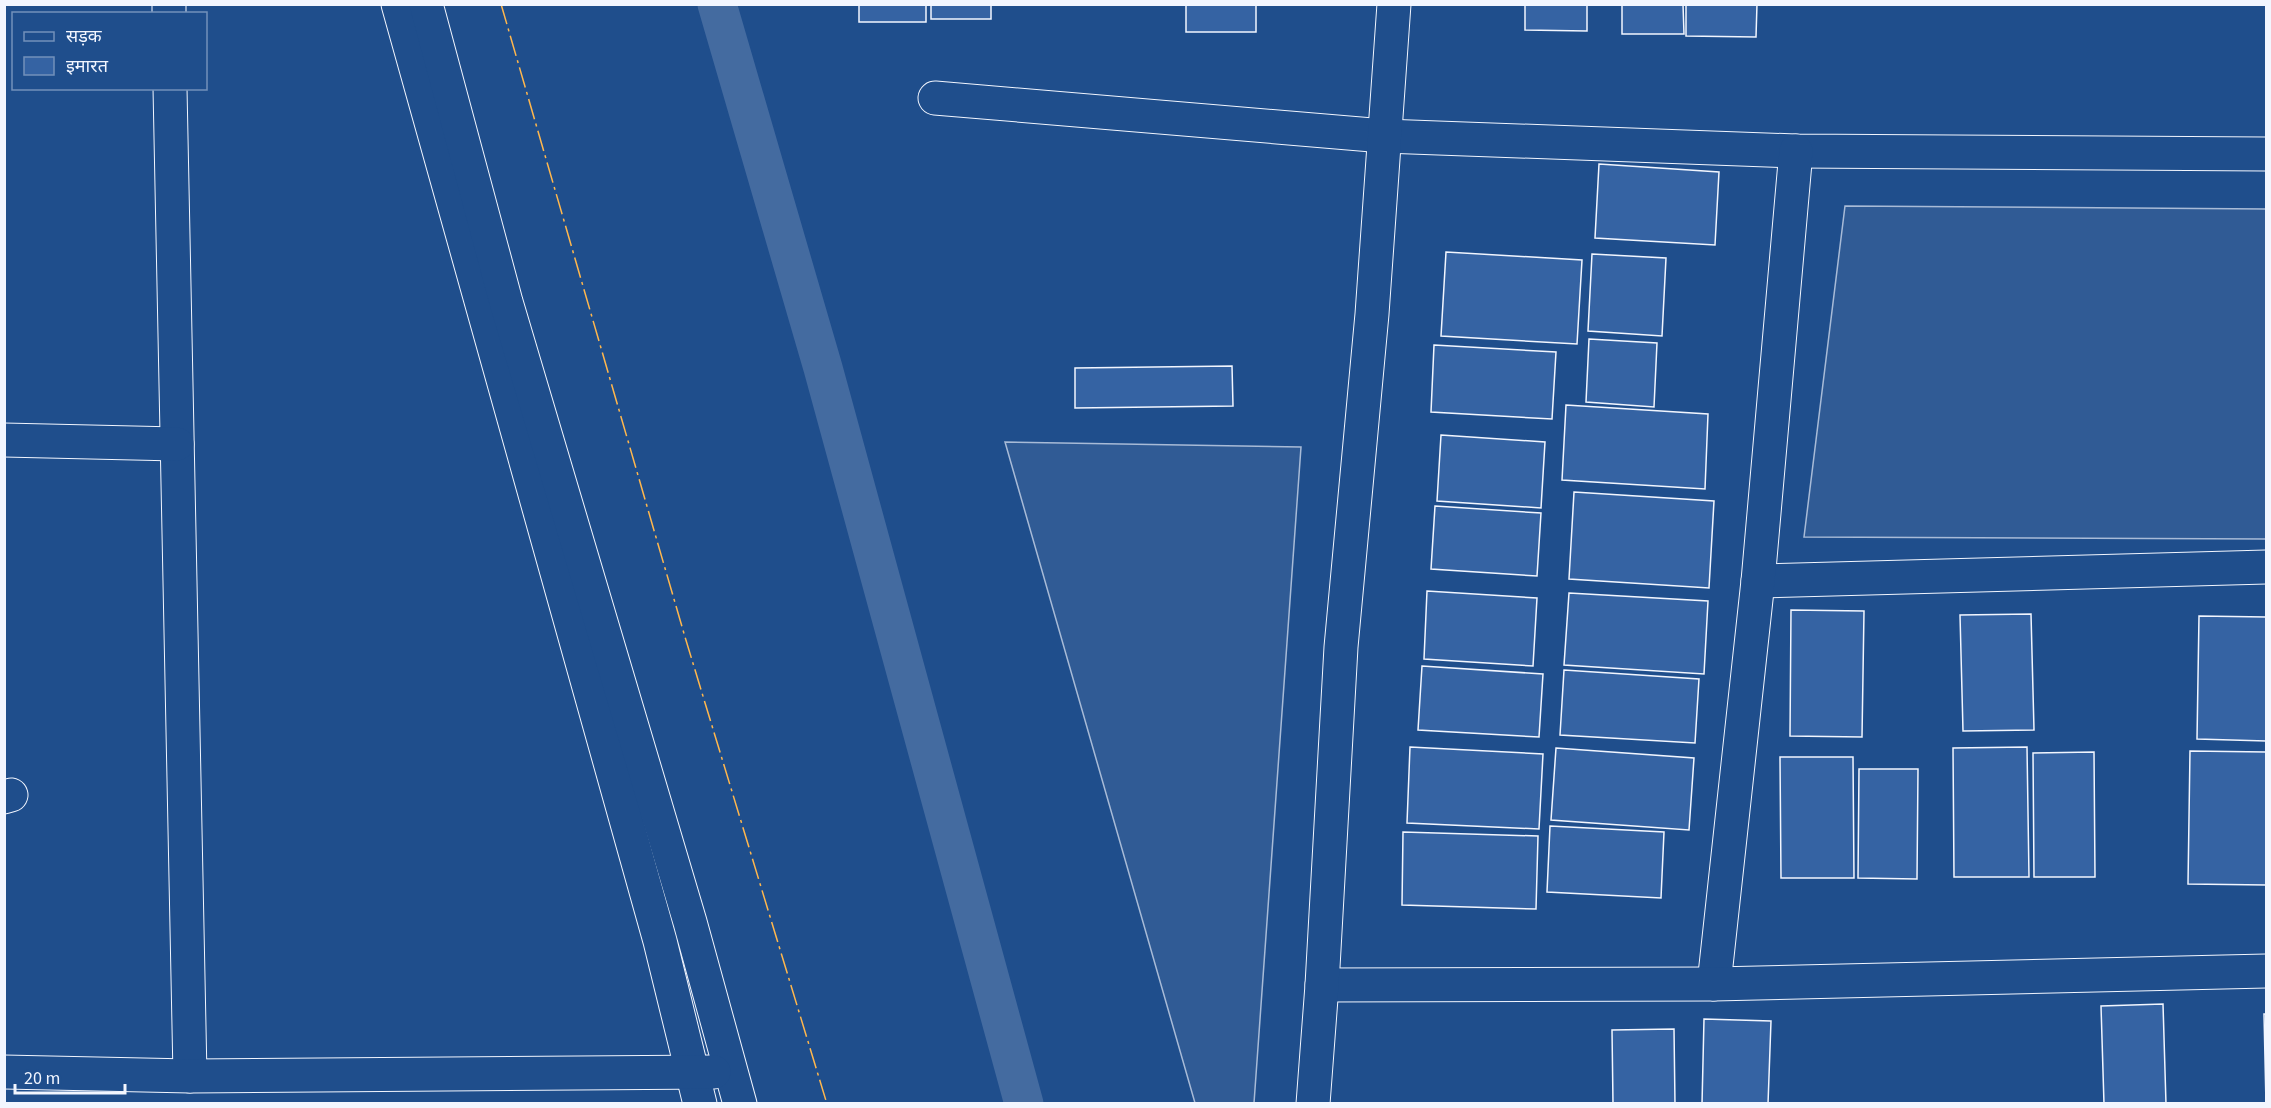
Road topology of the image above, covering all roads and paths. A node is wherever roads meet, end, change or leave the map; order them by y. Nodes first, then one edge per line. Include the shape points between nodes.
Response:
1 (398, 4) edge
2 (426, 4) edge
3 (1394, 4) edge
4 (170, 90) edge
5 (935, 98) dead end
6 (1384, 136) junction
7 (1796, 151) junction
8 (2266, 154) edge
9 (4, 440) edge
10 (177, 444) junction
11 (2266, 567) edge
12 (1758, 581) junction
13 (2266, 971) edge
14 (1714, 984) junction
15 (1322, 985) junction
16 (731, 1071) junction
17 (4, 1072) edge
18 (190, 1076) junction
19 (697, 1089) edge
20 (740, 1104) edge
21 (1313, 1104) edge

1 - 19 street via 660,941
2 - 16 street via 506,302
3 - 6 street
4 - 10 street
5 - 6 street
6 - 7 street
6 - 15 street via 1341,647
7 - 8 street
7 - 12 street
9 - 10 street
10 - 18 street
11 - 12 street
12 - 14 street
13 - 14 street
14 - 15 street
15 - 21 street
16 - 19 street
16 - 20 street
17 - 18 street
18 - 19 street

